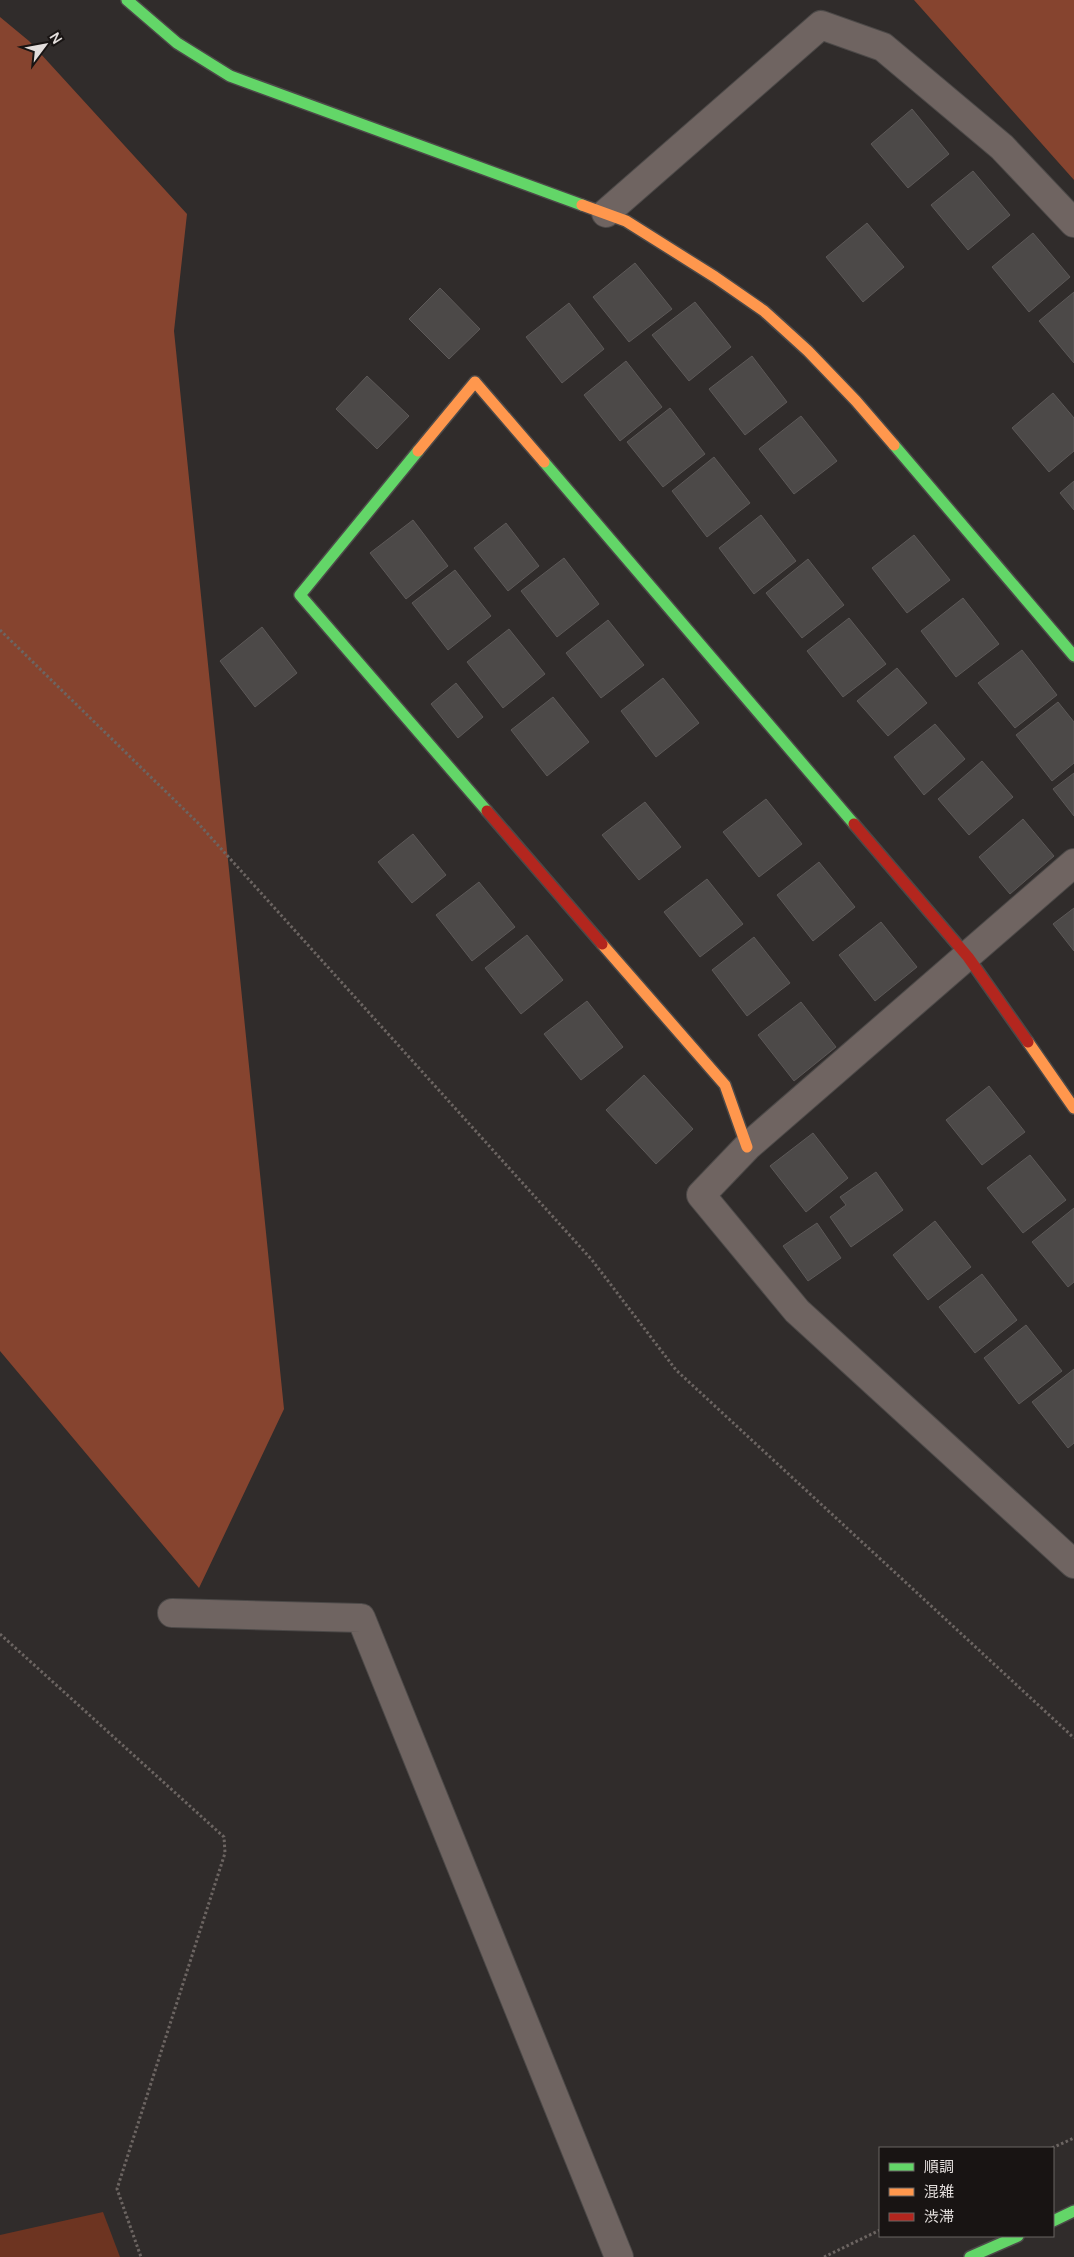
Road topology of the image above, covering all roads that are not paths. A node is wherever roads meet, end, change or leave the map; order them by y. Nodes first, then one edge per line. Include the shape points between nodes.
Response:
1 (127, 0) edge
2 (606, 213) junction
3 (1074, 223) edge
4 (1074, 656) edge
5 (1074, 863) edge
6 (968, 957) junction
7 (1074, 1108) edge
8 (747, 1148) junction
9 (1074, 1564) edge
10 (172, 1613) dead end
11 (1074, 2211) edge
12 (1054, 2220) edge
13 (1016, 2237) edge
14 (619, 2257) edge
15 (970, 2257) edge

1 - 2 street via 176,43 230,76
2 - 3 street via 821,25 883,47 1002,147
2 - 4 street via 626,221 715,277 764,311 808,350 856,401
5 - 6 street
6 - 7 street
6 - 8 street
6 - 8 street via 475,382 300,595 726,1085
8 - 9 street via 701,1196 797,1311
10 - 14 street via 361,1618
11 - 12 street
13 - 15 street

